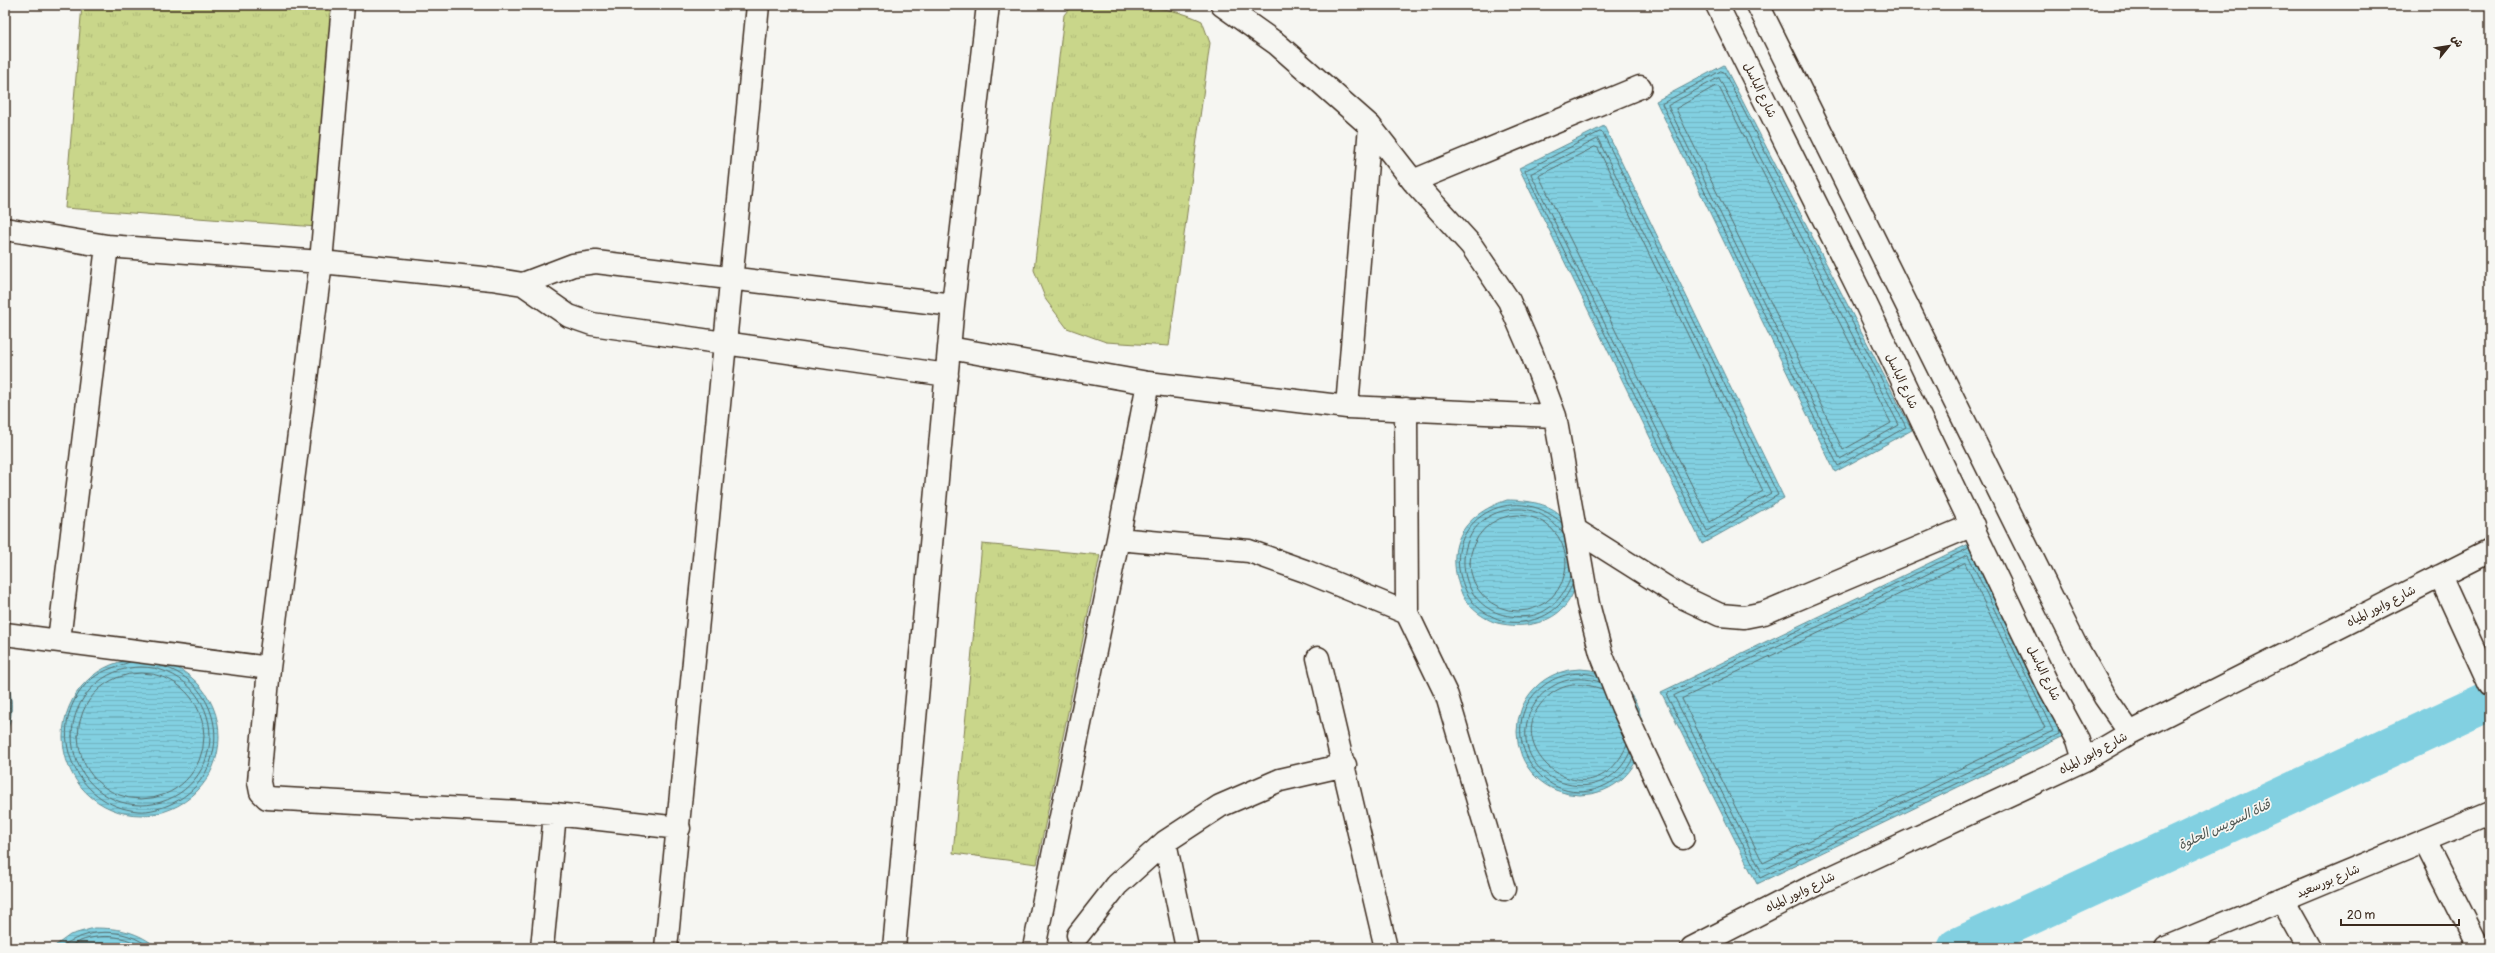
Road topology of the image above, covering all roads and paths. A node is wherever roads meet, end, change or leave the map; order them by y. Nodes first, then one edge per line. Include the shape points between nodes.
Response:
1 (343, 5) edge
2 (758, 5) edge
3 (988, 5) edge
4 (1222, 5) edge
5 (1717, 5) edge
6 (1758, 5) edge
7 (1640, 87) dead end
8 (1370, 126) junction
9 (1413, 181) junction
10 (5, 229) edge
11 (107, 246) junction
12 (321, 262) junction
13 (731, 277) junction
14 (522, 284) junction
15 (953, 305) junction
16 (724, 343) junction
17 (949, 348) junction
18 (947, 375) junction
19 (1148, 383) junction
20 (1348, 407) junction
21 (1406, 409) junction
22 (1554, 416) junction
23 (1972, 525) junction
24 (1574, 529) junction
25 (1118, 539) junction
26 (2490, 551) edge
27 (2440, 576) junction
28 (1407, 614) junction
29 (5, 634) edge
30 (59, 640) junction
31 (1318, 658) dead end
32 (269, 668) junction
33 (2490, 685) edge
34 (2130, 733) junction
35 (2084, 760) junction
36 (1345, 765) junction
37 (2490, 813) edge
38 (555, 814) junction
39 (679, 828) junction
40 (1683, 838) dead end
41 (2425, 841) junction
42 (1165, 842) junction
43 (1504, 889) dead end
44 (2282, 900) junction
45 (1078, 935) dead end
46 (542, 948) edge
47 (666, 948) edge
48 (894, 948) edge
49 (1034, 948) edge
50 (1187, 948) edge
51 (1386, 948) edge
52 (1692, 948) edge
53 (2166, 948) edge
54 (2309, 948) edge
55 (2479, 948) edge

1 - 12 main road
2 - 13 main road
3 - 15 main road
4 - 8 main road via 1277,44
5 - 23 main road, شارع الباسل
6 - 34 main road via 2075,644 2105,697
7 - 9 main road
8 - 9 main road
8 - 20 main road
9 - 22 main road via 1470,245 1509,301 1532,354
10 - 11 main road
11 - 12 main road
11 - 30 main road
12 - 14 main road
12 - 32 main road
13 - 14 main road via 596,262 572,265
13 - 15 main road
13 - 16 main road
14 - 16 main road via 569,316 592,324
15 - 17 main road
16 - 18 main road
16 - 39 main road
17 - 18 main road
17 - 19 main road
18 - 48 main road
19 - 20 main road
19 - 25 main road
20 - 21 main road
21 - 22 main road
21 - 28 main road
22 - 24 main road
23 - 24 main road via 1764,613 1744,616 1720,614 1680,596
23 - 35 main road, شارع الباسل via 2047,683 2078,740
24 - 40 main road via 1588,604 1601,653 1622,706
25 - 28 main road via 1248,551 1305,571
25 - 49 main road
26 - 27 main road, شارع وابور المياه
27 - 33 main road
27 - 34 main road, شارع وابور المياه
28 - 43 main road via 1446,696
29 - 30 main road
30 - 32 main road
31 - 36 main road
32 - 38 main road via 259,782 267,798
34 - 35 main road, شارع وابور المياه
35 - 52 main road, شارع وابور المياه via 1817,884
36 - 42 main road via 1280,780 1220,806
36 - 51 main road
37 - 41 main road, شارع بورسعيد
38 - 39 main road
38 - 46 main road
39 - 47 main road
41 - 44 main road, شارع بورسعيد
41 - 55 main road
42 - 45 main road via 1117,885
42 - 50 main road
44 - 53 main road, شارع بورسعيد
44 - 54 main road

